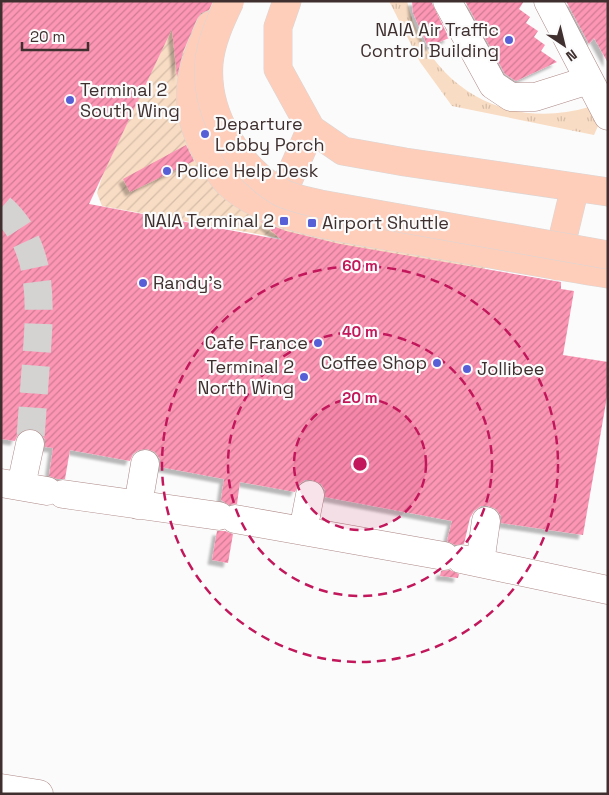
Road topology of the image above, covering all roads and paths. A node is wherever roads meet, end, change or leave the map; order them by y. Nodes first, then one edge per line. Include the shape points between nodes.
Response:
1 (222, 1) edge
2 (230, 1) edge
3 (287, 1) edge
4 (447, 1) edge
5 (548, 1) edge
6 (589, 80) junction
7 (608, 116) edge
8 (311, 130) junction
9 (575, 187) junction
10 (608, 192) edge
11 (275, 210) junction
12 (608, 255) edge
13 (556, 266) junction
14 (608, 274) edge
15 (30, 444) tunnel mouth
16 (145, 464) dead end
17 (33, 489) edge
18 (310, 495) dead end
19 (138, 505) junction
20 (486, 521) dead end
21 (303, 531) junction
22 (462, 559) junction
23 (608, 590) edge
24 (1, 788) edge
25 (39, 794) edge

1 - 11 main road via 196,58 190,80 190,110 196,134 227,182 247,197
2 - 12 main road, bridge via 218,27 209,62 211,92 219,122 234,148 256,176 275,189 320,204
3 - 8 main road via 278,27 278,69
4 - 6 lane via 493,85 512,96 535,97
5 - 6 lane
6 - 7 lane
8 - 9 main road via 343,150
8 - 11 main road
9 - 10 main road
9 - 13 main road
11 - 13 main road via 345,228
13 - 14 main road
15 - 17 lane
16 - 19 lane
17 - 19 lane
18 - 21 lane
19 - 21 lane
20 - 22 lane
21 - 22 lane
22 - 23 lane
24 - 25 lane

